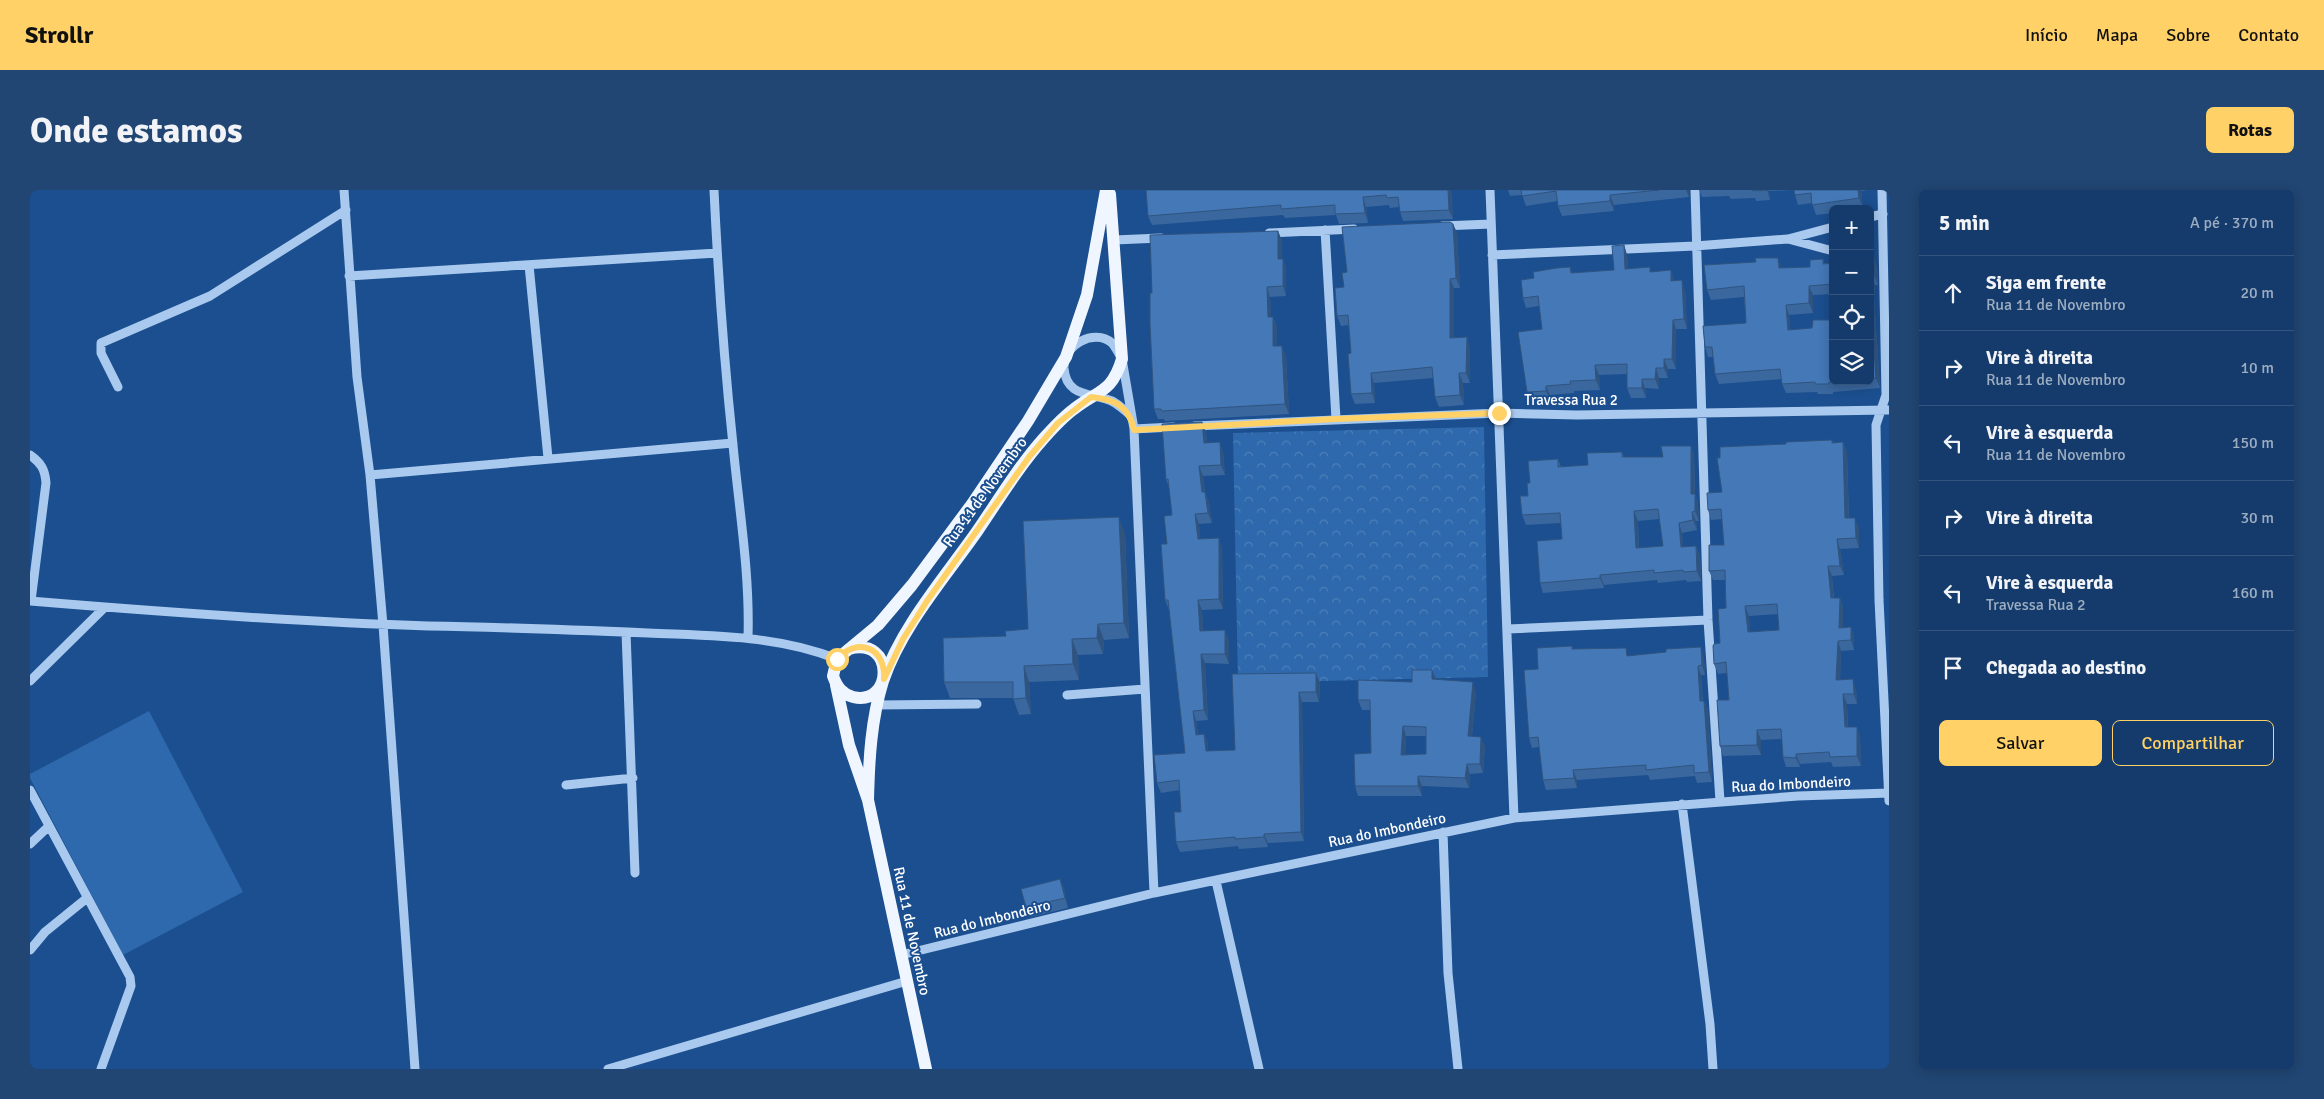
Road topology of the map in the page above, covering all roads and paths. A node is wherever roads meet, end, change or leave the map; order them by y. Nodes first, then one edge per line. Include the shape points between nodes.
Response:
1 (344, 190) edge
2 (714, 190) edge
3 (1106, 190) edge
4 (1110, 190) edge
5 (1490, 190) edge
6 (1695, 190) edge
7 (1882, 190) edge
8 (346, 210) junction
9 (1883, 214) junction
10 (1874, 216) edge
11 (1491, 224) junction
12 (1432, 226) edge
13 (1829, 228) edge
14 (1364, 229) edge
15 (1325, 230) junction
16 (1258, 234) edge
17 (1172, 238) edge
18 (1788, 239) junction
19 (1114, 240) junction
20 (1695, 246) junction
21 (1829, 249) edge
22 (717, 253) junction
23 (1492, 255) junction
24 (1874, 260) edge
25 (1883, 262) junction
26 (529, 265) junction
27 (349, 276) junction
28 (1066, 357) junction
29 (1122, 360) junction
30 (118, 387) dead end
31 (1091, 397) junction
32 (1885, 410) edge
33 (1499, 413) junction
34 (1703, 413) junction
35 (1131, 416) junction
36 (1336, 419) junction
37 (1134, 430) junction
38 (732, 443) junction
39 (30, 456) edge
40 (548, 458) junction
41 (370, 476) junction
42 (1889, 599) edge
43 (1879, 600) junction
44 (31, 601) edge
45 (104, 608) junction
46 (1708, 620) junction
47 (383, 624) junction
48 (1508, 629) junction
49 (626, 632) junction
50 (748, 638) junction
51 (849, 649) junction
52 (837, 659) junction
53 (884, 679) junction
54 (30, 681) edge
55 (836, 684) junction
56 (1145, 689) junction
57 (1067, 695) dead end
58 (977, 704) dead end
59 (877, 705) junction
60 (633, 778) junction
61 (566, 785) dead end
62 (30, 790) edge
63 (1889, 795) edge
64 (868, 800) junction
65 (1720, 801) junction
66 (1682, 804) junction
67 (1514, 818) junction
68 (48, 827) junction
69 (1443, 832) junction
70 (30, 844) edge
71 (635, 873) dead end
72 (1216, 881) junction
73 (1154, 893) junction
74 (87, 898) junction
75 (30, 950) edge
76 (901, 955) junction
77 (906, 981) junction
78 (101, 1069) edge
79 (415, 1069) edge
80 (608, 1069) edge
81 (926, 1069) edge
82 (1259, 1069) edge
83 (1458, 1069) edge
84 (1714, 1069) edge

1 - 8 street
2 - 22 street
3 - 28 main road, Rua 11 de Novembro via 1087,295
4 - 19 main road, Rua 11 de Novembro
5 - 11 street
6 - 20 street
7 - 9 street
8 - 27 street
8 - 30 street via 210,296 101,343 100,353
9 - 10 street
9 - 25 street
11 - 12 street
11 - 23 street
13 - 18 street
14 - 15 street
15 - 16 street
15 - 36 street
17 - 19 street
18 - 20 street
18 - 21 street
19 - 29 main road, Rua 11 de Novembro
20 - 23 street
20 - 34 street
22 - 26 street
22 - 38 street
23 - 33 street
24 - 25 street
25 - 32 street
26 - 27 street
26 - 40 street
27 - 41 street via 357,377
28 - 29 street via 1081,341 1098,338 1111,343
28 - 31 street via 1064,368 1069,381 1076,390
28 - 51 main road, Rua 11 de Novembro via 972,504 912,585 878,625
29 - 31 main road, Rua 11 de Novembro via 1113,382 1103,392
29 - 35 street
31 - 35 street via 1112,401
31 - 53 main road, Rua 11 de Novembro via 1058,423 1024,464 922,609
32 - 34 street, Travessa Rua 2
32 - 43 street via 1876,425
33 - 34 street, Travessa Rua 2
33 - 36 street, Travessa Rua 2
33 - 48 street
34 - 46 street
35 - 37 street
36 - 37 street, Travessa Rua 2
37 - 56 street
38 - 40 street
38 - 50 street via 745,554
39 - 44 street via 40,463 46,483
40 - 41 street
41 - 47 street
42 - 43 street
43 - 63 street
44 - 45 street
45 - 47 street
45 - 54 street
46 - 48 street
46 - 65 street
47 - 49 street
47 - 79 street
48 - 67 street
49 - 50 street
49 - 60 street
50 - 52 street via 818,651
51 - 52 main road, Rua 11 de Novembro
51 - 53 main road via 872,650 883,662
52 - 55 main road, Rua 11 de Novembro via 833,676
53 - 55 main road, Rua 11 de Novembro via 874,693 857,698 841,691
53 - 59 main road, Rua 11 de Novembro
55 - 64 main road, Rua 11 de Novembro via 849,745
56 - 57 street
56 - 73 street
58 - 59 street
59 - 64 main road, Rua 11 de Novembro via 870,735
60 - 61 street
60 - 71 street
62 - 68 street
63 - 65 street, Rua do Imbondeiro
64 - 76 main road, Rua 11 de Novembro
65 - 66 street, Rua do Imbondeiro
66 - 67 street, Rua do Imbondeiro
66 - 84 street
67 - 69 street, Rua do Imbondeiro
68 - 70 street
68 - 74 street
69 - 72 street, Rua do Imbondeiro
69 - 83 street via 1448,973
72 - 73 street, Rua do Imbondeiro
72 - 82 street
73 - 76 street, Rua do Imbondeiro
74 - 75 street via 45,932
74 - 78 street via 130,977 131,986
76 - 77 main road, Rua 11 de Novembro
77 - 80 street
77 - 81 main road, Rua 11 de Novembro

